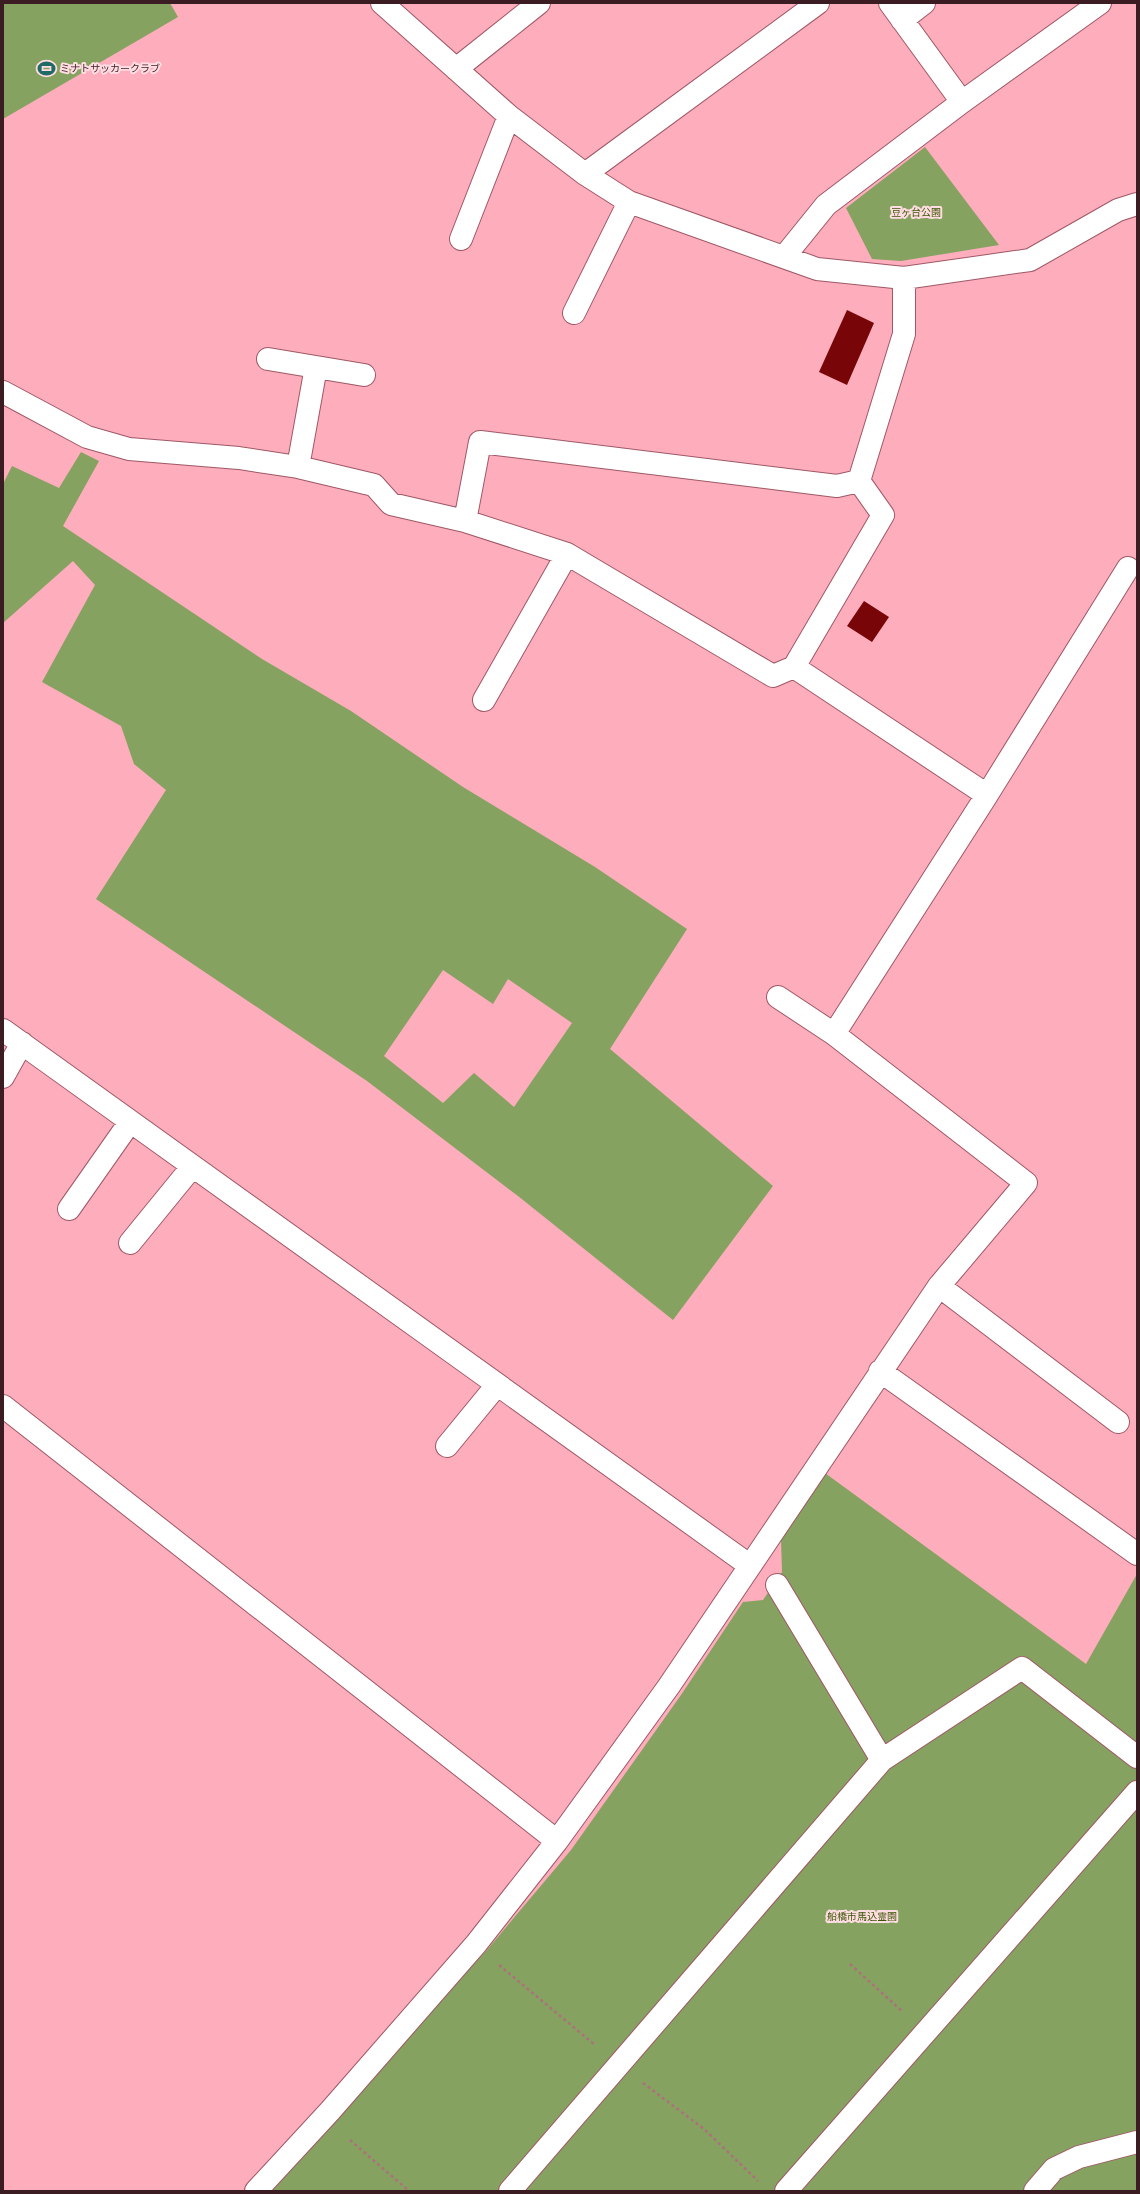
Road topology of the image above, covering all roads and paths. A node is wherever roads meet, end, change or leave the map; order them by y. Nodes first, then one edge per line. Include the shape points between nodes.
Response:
1 (382, 3) edge
2 (539, 3) edge
3 (818, 3) edge
4 (924, 3) edge
5 (1100, 3) edge
6 (896, 11) edge
7 (456, 68) junction
8 (962, 102) junction
9 (509, 116) junction
10 (585, 174) junction
11 (629, 202) junction
12 (1137, 204) edge
13 (461, 239) dead end
14 (784, 257) junction
15 (904, 278) junction
16 (574, 313) dead end
17 (268, 359) dead end
18 (316, 367) junction
19 (364, 375) dead end
20 (3, 392) edge
21 (298, 467) junction
22 (859, 481) junction
23 (466, 521) junction
24 (567, 554) junction
25 (1128, 568) dead end
26 (794, 667) junction
27 (484, 700) dead end
28 (987, 795) junction
29 (778, 997) dead end
30 (3, 1030) edge
31 (834, 1034) junction
32 (22, 1043) junction
33 (3, 1077) edge
34 (130, 1122) junction
35 (192, 1167) junction
36 (69, 1209) dead end
37 (130, 1243) dead end
38 (939, 1286) junction
39 (880, 1371) junction
40 (497, 1385) junction
41 (3, 1406) edge
42 (1118, 1422) dead end
43 (447, 1446) dead end
44 (1137, 1554) edge
45 (749, 1565) junction
46 (777, 1585) dead end
47 (1137, 1757) edge
48 (882, 1760) junction
49 (1137, 1792) edge
50 (557, 1841) junction
51 (850, 1964) dead end
52 (498, 1965) dead end
53 (925, 2033) junction
54 (618, 2065) junction
55 (350, 2140) dead end
56 (1137, 2142) edge
57 (763, 2186) dead end
58 (256, 2191) edge
59 (409, 2191) edge
60 (510, 2191) edge
61 (786, 2191) edge
62 (1035, 2191) edge

1 - 7 street
2 - 7 street
3 - 10 street
4 - 6 street
5 - 8 street
6 - 8 street
7 - 9 street
8 - 14 street via 826,206
9 - 10 street
9 - 13 street
10 - 11 street
11 - 14 street
11 - 16 street
12 - 15 street via 1118,210 1030,260
14 - 15 street via 823,270
15 - 22 street via 904,334
17 - 18 street
18 - 19 street
18 - 21 street
20 - 21 street via 87,437 129,449 239,458
21 - 23 street via 374,485 391,504
22 - 23 street via 838,486 480,442
22 - 26 street via 883,515
23 - 24 street
24 - 26 street via 773,676
24 - 27 street
25 - 28 street
26 - 28 street
28 - 31 street
29 - 31 street
30 - 32 street
31 - 38 street via 1026,1183
32 - 33 street
32 - 34 street
34 - 35 street
34 - 36 street
35 - 37 street
35 - 40 street
38 - 39 street
38 - 42 street
39 - 44 street
39 - 45 street
40 - 43 street
40 - 45 street
41 - 50 street
45 - 50 street via 668,1686
46 - 48 street
47 - 48 street via 1022,1668
48 - 54 street
49 - 53 street
50 - 58 street via 476,1944 330,2111
51 - 53 path
52 - 54 path
53 - 61 street
54 - 57 path via 704,2129
54 - 60 street
55 - 59 path
56 - 62 street via 1079,2157 1054,2169

